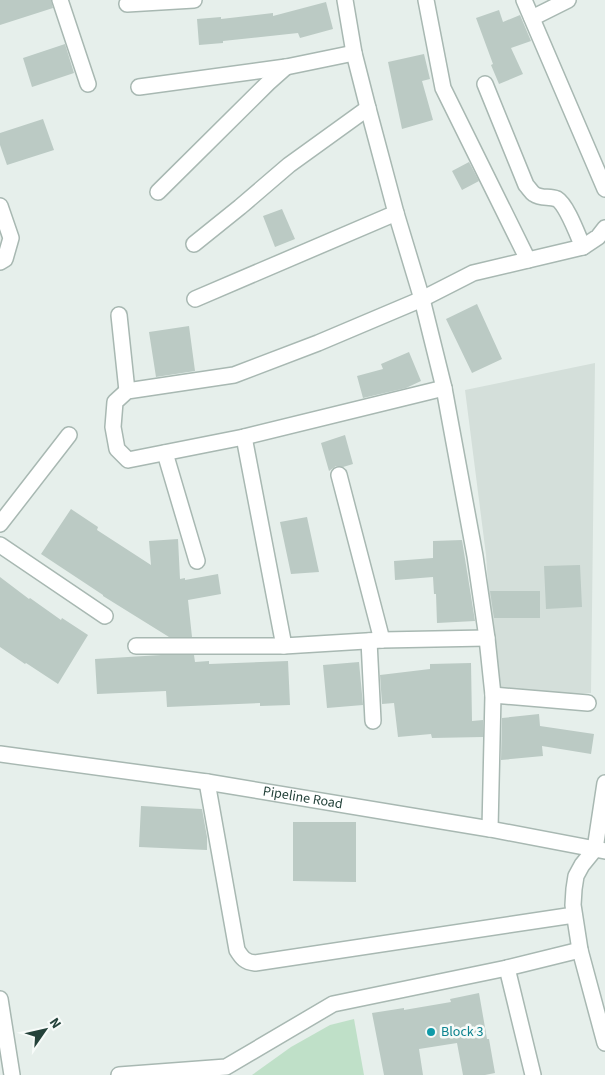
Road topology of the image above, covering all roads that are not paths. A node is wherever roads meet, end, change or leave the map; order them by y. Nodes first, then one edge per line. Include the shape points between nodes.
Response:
1 (60, 0) edge
2 (194, 0) edge
3 (344, 0) edge
4 (426, 0) edge
5 (524, 0) edge
6 (568, 0) edge
7 (127, 4) dead end
8 (532, 18) junction
9 (354, 54) junction
10 (286, 67) junction
11 (88, 84) dead end
12 (485, 84) dead end
13 (139, 88) dead end
14 (368, 108) junction
15 (605, 189) edge
16 (158, 192) dead end
17 (0, 206) edge
18 (396, 213) junction
19 (605, 228) edge
20 (194, 244) dead end
21 (582, 247) junction
22 (528, 260) junction
23 (0, 262) edge
24 (195, 299) dead end
25 (422, 299) junction
26 (119, 314) dead end
27 (444, 388) junction
28 (127, 392) junction
29 (69, 435) dead end
30 (244, 437) junction
31 (165, 453) junction
32 (339, 475) dead end
33 (0, 524) edge
34 (0, 545) edge
35 (196, 561) dead end
36 (105, 616) dead end
37 (487, 638) junction
38 (376, 641) junction
39 (136, 646) dead end
40 (284, 646) junction
41 (493, 695) junction
42 (588, 703) dead end
43 (373, 721) dead end
44 (0, 754) edge
45 (207, 782) junction
46 (605, 783) edge
47 (490, 829) junction
48 (600, 850) edge
49 (574, 915) junction
50 (580, 950) junction
51 (507, 968) junction
52 (0, 999) edge
53 (605, 1043) edge
54 (12, 1075) edge
55 (119, 1075) edge
56 (533, 1075) edge

1 - 11 street
2 - 7 street
3 - 9 street
4 - 22 street via 443,88
5 - 8 street
6 - 8 street
8 - 15 street
9 - 10 street
9 - 14 street
10 - 13 street
10 - 16 street
12 - 21 street via 526,185 534,194 558,200 565,206
14 - 18 street
14 - 20 street via 289,165
17 - 23 street via 11,238 5,259
18 - 24 street
18 - 25 street
19 - 21 street
21 - 22 street
22 - 25 street via 473,273
25 - 27 street
25 - 28 street via 234,375
26 - 28 street
27 - 30 street
27 - 37 street
28 - 31 street via 115,402 117,449 128,460
29 - 33 street
30 - 31 street
30 - 40 street
31 - 35 street
32 - 38 street
34 - 36 street
37 - 38 street
37 - 41 street
38 - 40 street
38 - 43 street
39 - 40 street
41 - 42 street
41 - 47 street
44 - 45 street, Pipeline Road
45 - 47 street, Pipeline Road
45 - 49 street via 237,950 247,962
46 - 48 street
47 - 48 street, Pipeline Road
48 - 49 street via 582,865 576,876
49 - 50 street
50 - 51 street
50 - 53 street
51 - 55 street via 332,1004 226,1066
51 - 56 street
52 - 54 street

